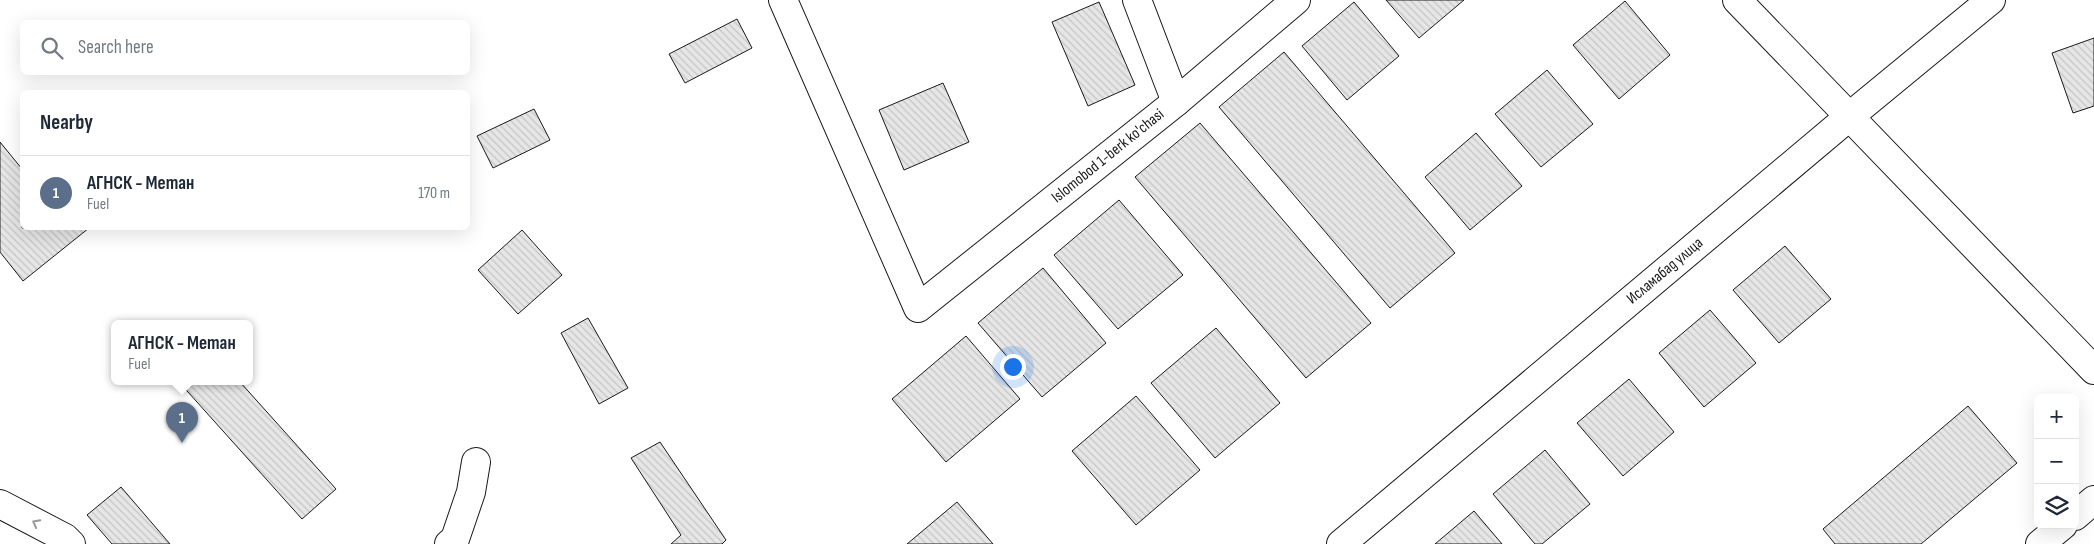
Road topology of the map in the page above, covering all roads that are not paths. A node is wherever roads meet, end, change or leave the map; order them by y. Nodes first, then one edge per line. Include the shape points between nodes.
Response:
1 (783, 0) edge
2 (1137, 0) edge
3 (1296, 0) edge
4 (1737, 0) edge
5 (1991, 0) edge
6 (1176, 102) junction
7 (1850, 116) junction
8 (2094, 370) edge
9 (476, 462) dead end
10 (2094, 500) edge
11 (0, 504) edge
12 (2079, 513) edge
13 (2058, 529) edge
14 (71, 544) edge
15 (449, 544) edge
16 (1341, 544) edge
17 (2040, 544) edge

1 - 6 street, Islomobod 1-berk ko'chasi via 918,308
2 - 6 street
3 - 6 street, Islomobod 1-berk ko'chasi
4 - 7 street
5 - 7 street, Исламабад улица
7 - 8 street
7 - 16 street, Исламабад улица
9 - 15 street via 471,492 455,539
10 - 12 street
14 -> 11 street
13 - 17 street

